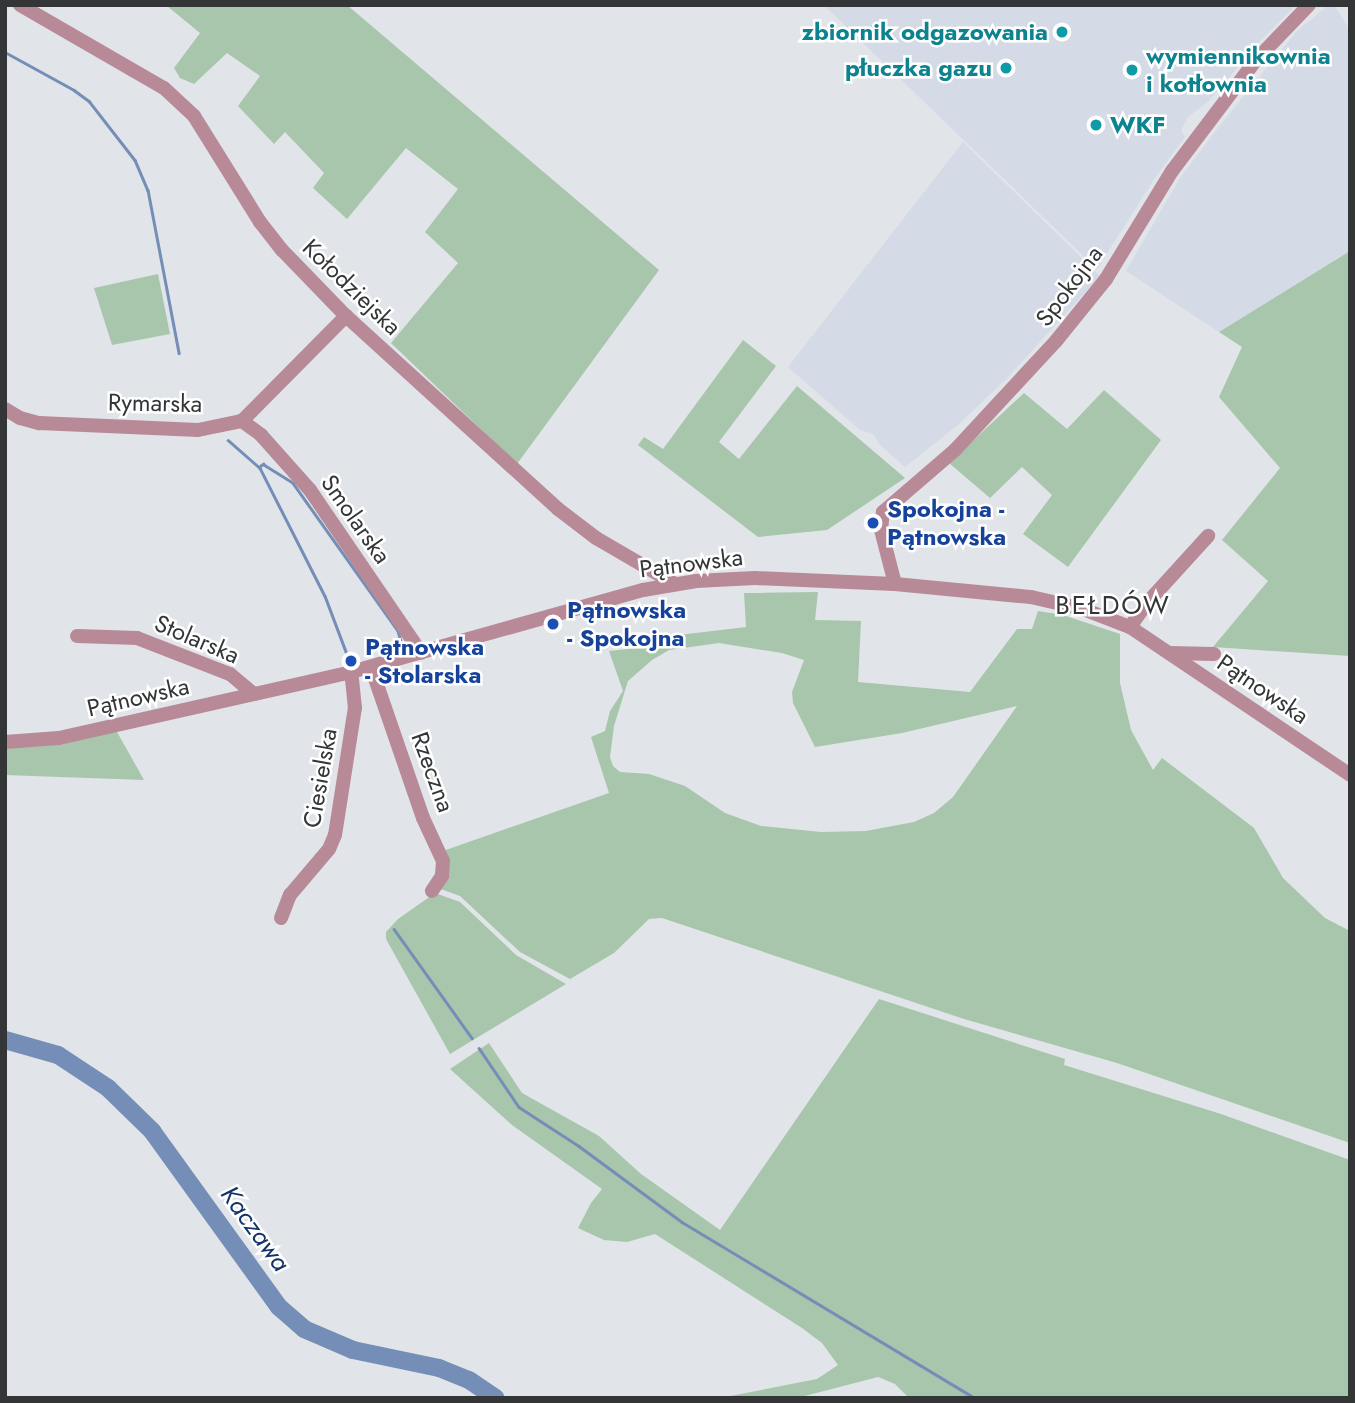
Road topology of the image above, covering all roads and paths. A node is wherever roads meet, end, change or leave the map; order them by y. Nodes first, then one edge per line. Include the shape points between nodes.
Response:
1 (20, 5) edge
2 (1309, 5) edge
3 (346, 316) junction
4 (5, 409) edge
5 (243, 421) junction
6 (1208, 536) dead end
7 (675, 584) junction
8 (895, 584) junction
9 (1130, 627) junction
10 (77, 636) dead end
11 (421, 653) junction
12 (1169, 653) junction
13 (1214, 654) dead end
14 (371, 667) junction
15 (351, 672) junction
16 (254, 694) junction
17 (5, 742) edge
18 (1350, 775) edge
19 (432, 891) dead end
20 (281, 918) dead end

1 - 3 street, Kołodziejska via 144,75 194,116 260,222
2 - 8 street, Spokojna via 1256,60 1178,162 1107,278 1056,341 955,450 883,512 881,530
3 - 5 street
3 - 7 street, Kołodziejska via 558,509 596,538
4 - 5 street, Rymarska via 38,423 198,430
5 - 11 street, Smolarska via 310,490
6 - 9 street
7 - 8 street, Pątnowska via 755,578
7 - 11 street, Pątnowska via 616,596
8 - 9 street, Pątnowska via 1031,597 1083,609
9 - 12 street, Pątnowska
10 - 16 street, Stolarska via 138,638 230,674
11 - 14 street, Pątnowska
12 - 13 street
12 - 18 street, Pątnowska
14 - 15 street, Pątnowska
14 - 19 street, Rzeczna via 423,818 443,861 442,876
15 - 16 street, Pątnowska
15 - 20 street, Ciesielska via 355,708 335,835 329,849 290,895
16 - 17 street, Pątnowska via 59,738

